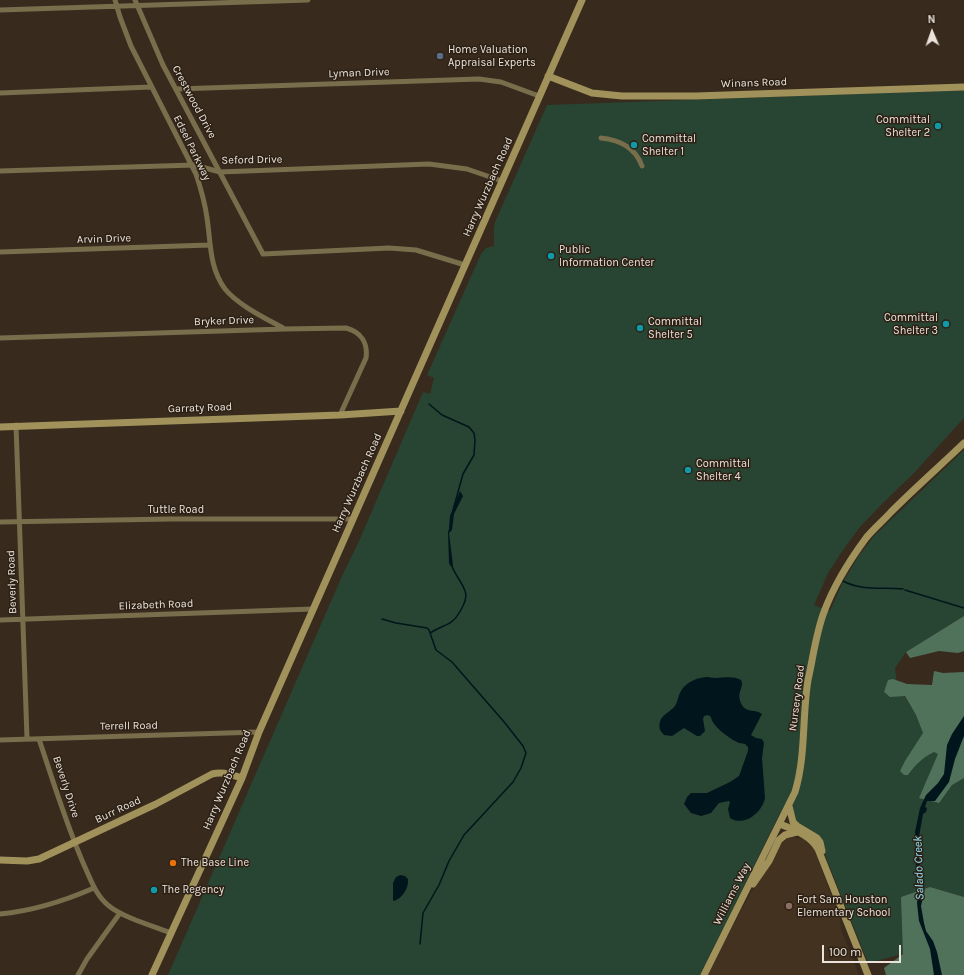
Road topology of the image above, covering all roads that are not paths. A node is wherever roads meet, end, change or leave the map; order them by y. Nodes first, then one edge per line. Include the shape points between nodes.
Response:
1 (116, 0) edge
2 (135, 0) edge
3 (308, 0) edge
4 (582, 0) edge
5 (118, 6) junction
6 (138, 6) junction
7 (0, 10) edge
8 (548, 76) junction
9 (151, 87) junction
10 (964, 87) edge
11 (176, 89) junction
12 (0, 93) edge
13 (539, 96) junction
14 (601, 138) dead end
15 (191, 165) junction
16 (642, 166) dead end
17 (0, 171) edge
18 (220, 172) junction
19 (502, 181) junction
20 (209, 245) junction
21 (0, 252) edge
22 (465, 265) junction
23 (284, 329) junction
24 (0, 338) edge
25 (401, 411) junction
26 (340, 415) junction
27 (16, 425) junction
28 (0, 427) edge
29 (964, 443) edge
30 (352, 519) junction
31 (0, 522) edge
32 (19, 522) junction
33 (313, 610) junction
34 (23, 619) junction
35 (0, 620) edge
36 (259, 732) junction
37 (27, 738) junction
38 (39, 738) junction
39 (0, 740) edge
40 (242, 778) junction
41 (789, 806) junction
42 (780, 824) junction
43 (797, 832) junction
44 (74, 843) junction
45 (0, 860) edge
46 (823, 860) junction
47 (94, 888) junction
48 (745, 893) junction
49 (120, 913) junction
50 (0, 914) edge
51 (171, 933) junction
52 (78, 975) edge
53 (152, 975) edge
54 (704, 975) edge
55 (868, 975) edge

1 - 5 street, Edsel Parkway
2 - 6 street, Crestwood Drive
3 - 6 street
4 - 8 street, Harry Wurzbach Road
5 - 6 street
5 - 7 street
5 - 9 street, Edsel Parkway via 131,46
6 - 11 street, Crestwood Drive
8 - 10 street, Winans Road via 592,93 622,96
8 - 13 street, Harry Wurzbach Road
9 - 12 street
9 - 15 street, Edsel Parkway
11 - 13 street, Lyman Drive via 478,79 501,82
11 - 18 street, Crestwood Drive
13 - 19 street, Harry Wurzbach Road
14 - 16 street via 626,145
15 - 17 street, Seford Drive
15 - 18 street, Seford Drive
15 - 20 street, Edsel Parkway via 204,196
18 - 19 street, Seford Drive via 429,164 467,169
18 - 22 street, Crestwood Drive via 263,254 409,249
19 - 22 street, Harry Wurzbach Road
20 - 21 street, Arvin Drive
20 - 23 street, Edsel Parkway via 216,272 226,289 238,301
22 - 25 street, Harry Wurzbach Road
23 - 24 street, Bryker Drive
23 - 26 street, Bryker Drive via 346,328 361,336 366,345 366,358
25 - 26 street, Garraty Road
25 - 30 street, Harry Wurzbach Road
26 - 27 street, Garraty Road
27 - 28 street, Garraty Road
27 - 32 street, Beverly Road
29 - 41 street, Nursery Road via 867,537 846,566 834,589 823,614 816,641 804,708 800,776
30 - 32 street, Tuttle Road
30 - 33 street, Harry Wurzbach Road
31 - 32 street, Tuttle Road
32 - 34 street, Beverly Road
33 - 34 street, Elizabeth Road
33 - 36 street, Harry Wurzbach Road
34 - 35 street, Elizabeth Road
34 - 37 street, Beverly Road
36 - 38 street, Terrell Road
36 - 40 street, Harry Wurzbach Road
37 - 38 street, Terrell Road
37 - 39 street, Terrell Road
38 - 44 street, Beverly Drive
40 - 44 street, Burr Road via 220,772 212,774
40 - 51 street, Harry Wurzbach Road
41 - 42 street, Nursery Road
41 - 46 street via 794,824 820,842
42 - 43 street
42 - 48 street, Williams Way
43 - 46 street via 812,841
43 - 48 street via 779,840 763,871
44 - 45 street, Burr Road via 33,860
44 - 47 street, Beverly Drive
46 - 55 street
47 - 49 street, Beverly Drive via 103,900
47 - 50 street via 51,905
48 - 54 street, Williams Way
49 - 51 street, Beverly Drive
49 - 52 street
51 - 53 street, Harry Wurzbach Road

